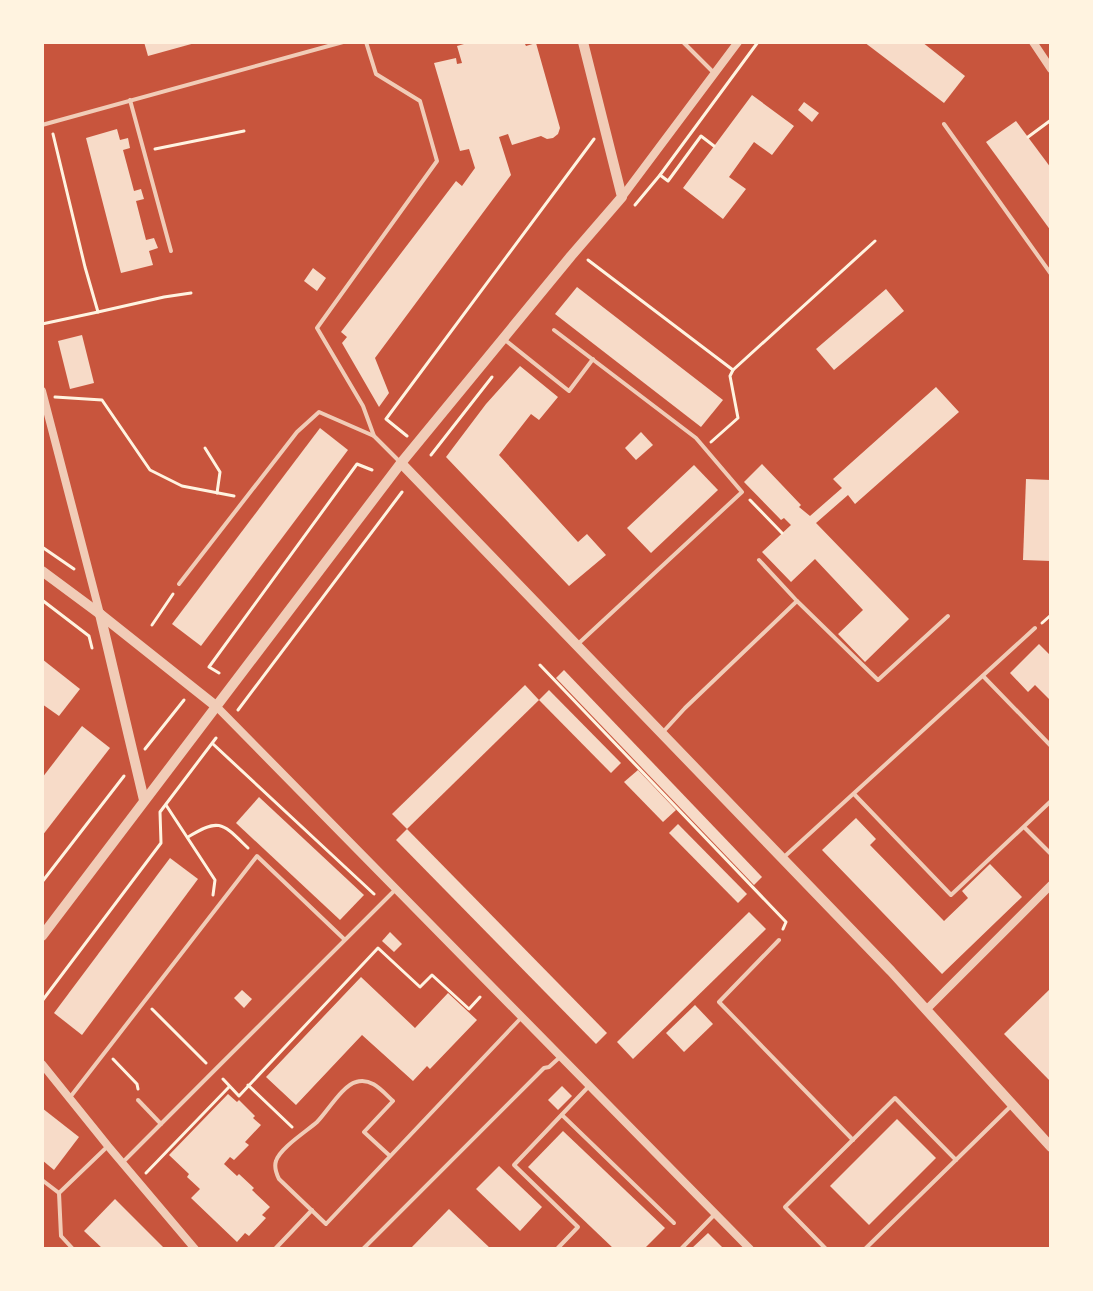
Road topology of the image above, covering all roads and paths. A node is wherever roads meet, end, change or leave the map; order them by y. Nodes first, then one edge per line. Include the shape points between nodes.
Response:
1 (343, 42) edge
2 (366, 42) edge
3 (583, 42) edge
4 (683, 42) edge
5 (738, 42) edge
6 (758, 42) edge
7 (1033, 42) edge
8 (1051, 69) edge
9 (715, 73) junction
10 (130, 100) junction
11 (1051, 120) edge
12 (50, 123) junction
13 (944, 124) dead end
14 (42, 125) edge
15 (244, 131) dead end
16 (1028, 137) dead end
17 (594, 139) dead end
18 (714, 146) dead end
19 (144, 152) junction
20 (660, 175) junction
21 (622, 197) junction
22 (634, 206) dead end
23 (875, 241) dead end
24 (171, 251) dead end
25 (588, 260) dead end
26 (1051, 274) edge
27 (191, 293) dead end
28 (98, 312) junction
29 (42, 324) edge
30 (554, 330) dead end
31 (503, 339) junction
32 (593, 359) junction
33 (733, 370) junction
34 (42, 391) edge
35 (55, 397) dead end
36 (374, 436) junction
37 (409, 438) dead end
38 (705, 447) junction
39 (205, 448) dead end
40 (401, 463) junction
41 (372, 470) dead end
42 (402, 492) dead end
43 (742, 492) junction
44 (217, 493) junction
45 (245, 499) junction
46 (782, 533) dead end
47 (759, 560) dead end
48 (42, 571) edge
49 (179, 584) joint
50 (42, 600) edge
51 (797, 601) junction
52 (100, 614) junction
53 (948, 616) dead end
54 (152, 625) dead end
55 (1035, 628) dead end
56 (578, 645) junction
57 (93, 651) dead end
58 (540, 665) dead end
59 (219, 673) dead end
60 (983, 676) junction
61 (184, 700) dead end
62 (217, 707) junction
63 (236, 712) dead end
64 (661, 734) junction
65 (216, 738) dead end
66 (213, 743) junction
67 (1051, 746) edge
68 (143, 752) dead end
69 (125, 775) dead end
70 (854, 794) junction
71 (144, 800) junction
72 (1051, 801) edge
73 (166, 805) junction
74 (1024, 827) junction
75 (187, 838) junction
76 (1051, 854) edge
77 (257, 856) junction
78 (782, 858) junction
79 (42, 882) edge
80 (1051, 885) edge
81 (396, 889) junction
82 (383, 902) junction
83 (212, 912) junction
84 (42, 936) edge
85 (344, 939) junction
86 (779, 940) joint
87 (480, 997) dead end
88 (143, 1000) junction
89 (42, 1001) edge
90 (926, 1010) junction
91 (522, 1017) junction
92 (105, 1050) junction
93 (560, 1057) junction
94 (42, 1064) edge
95 (215, 1072) junction
96 (248, 1085) junction
97 (589, 1086) junction
98 (229, 1087) junction
99 (69, 1098) junction
100 (138, 1100) joint
101 (1013, 1105) junction
102 (562, 1115) junction
103 (161, 1124) junction
104 (301, 1135) junction
105 (853, 1140) junction
106 (108, 1146) junction
107 (1051, 1147) edge
108 (390, 1156) junction
109 (956, 1160) junction
110 (122, 1163) junction
111 (146, 1173) dead end
112 (42, 1180) edge
113 (59, 1193) junction
114 (312, 1210) junction
115 (715, 1214) junction
116 (674, 1223) dead end
117 (73, 1249) edge
118 (195, 1249) edge
119 (275, 1249) edge
120 (363, 1249) edge
121 (557, 1249) edge
122 (681, 1249) edge
123 (750, 1249) edge
124 (826, 1249) edge
125 (865, 1249) edge

1 - 10 lane
2 - 36 lane via 376,74 420,101 437,161 317,328 363,406
3 - 21 street
4 - 9 lane
5 - 9 street
6 - 20 path
7 - 8 street
9 - 21 street
10 - 12 lane
10 - 19 lane
11 - 16 path
12 - 14 lane
12 - 28 path
13 - 26 lane
15 - 19 path
17 - 37 path via 386,419
18 - 20 path via 701,136 668,181
19 - 24 lane
20 - 22 path
21 - 31 street
23 - 33 path
25 - 33 path
27 - 28 path
28 - 29 path
30 - 32 lane
31 - 32 lane via 569,391
31 - 40 street
32 - 38 lane
33 - 38 path via 738,418
34 - 52 street
35 - 44 path via 102,400 150,470 182,486
36 - 40 lane
36 - 45 lane via 319,412
38 - 43 lane
39 - 44 path via 220,472
40 - 56 street
40 - 62 street
41 - 59 path via 357,464 209,667
42 - 63 path
43 - 46 path
43 - 56 lane
44 - 45 path
45 - 49 lane
47 - 51 lane
48 - 52 street
49 - 54 path
50 - 57 path via 89,636
51 - 53 lane via 878,680
51 - 64 lane
52 - 62 street
52 - 71 street
55 - 60 lane
56 - 64 street
58 - 86 path via 786,922
60 - 67 lane
60 - 70 lane
61 - 68 path
62 - 71 street
62 - 81 street
64 - 78 street
65 - 66 path
66 - 73 path
66 - 82 path
69 - 79 path
70 - 74 lane via 951,895
70 - 78 lane
71 - 84 street
72 - 74 lane
73 - 75 path
73 - 89 path via 160,812 161,843
74 - 76 lane
75 - 77 path via 215,824 227,828
75 - 83 path via 215,880
77 - 83 lane
77 - 85 lane
78 - 90 street
80 - 90 street
81 - 82 lane
81 - 91 street
82 - 85 lane
83 - 88 lane
85 - 95 lane
86 - 105 lane via 719,1002
87 - 96 path via 469,1009 432,975 420,987 378,948
88 - 92 lane
88 - 95 path
90 - 101 street
91 - 93 street
91 - 108 lane
92 - 99 lane
92 - 100 path via 137,1084
93 - 97 street
93 - 120 lane
94 - 99 street
95 - 98 path
95 - 103 lane
96 - 98 path via 239,1096
96 - 104 path
97 - 102 lane
97 - 115 street
98 - 111 path
99 - 106 street
100 - 103 lane
101 - 107 street
101 - 109 lane
102 - 116 lane
102 - 121 lane via 514,1165 578,1227
103 - 110 lane
104 - 108 lane via 348,1087 356,1082 376,1084 393,1101 364,1132
104 - 114 lane via 280,1153 275,1171
105 - 109 lane via 895,1098
105 - 124 lane via 785,1207
106 - 110 street
106 - 113 lane
108 - 114 lane via 326,1224
109 - 125 lane
110 - 118 street
112 - 113 lane
113 - 117 lane via 61,1236
114 - 119 lane
115 - 122 lane
115 - 123 street

